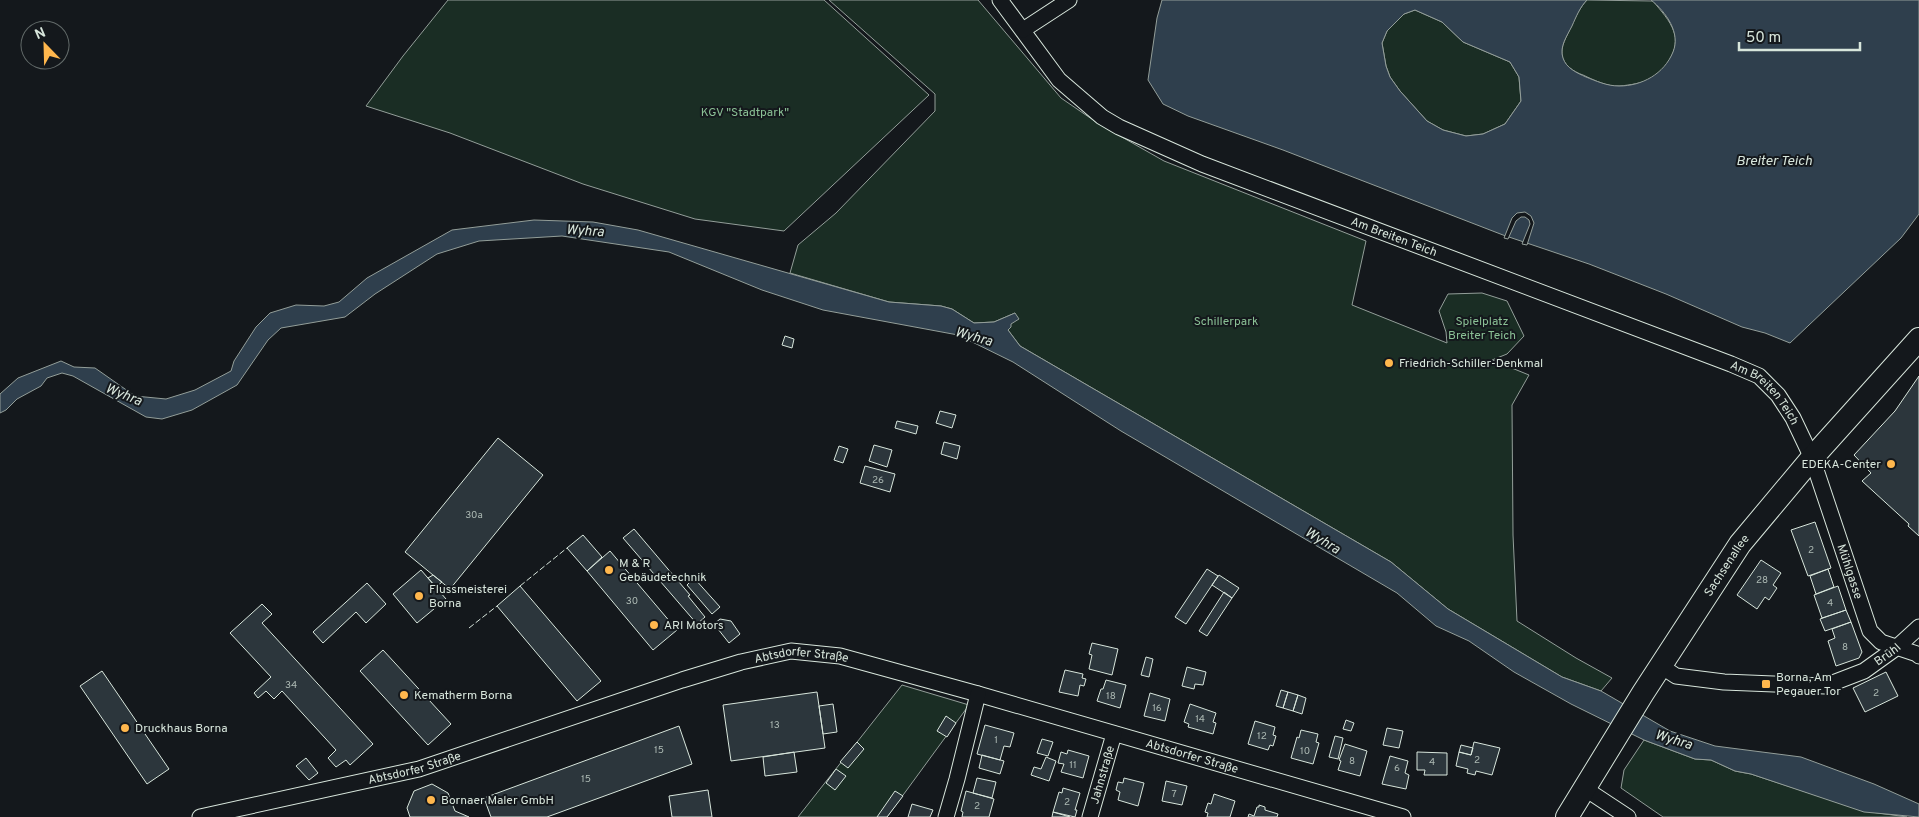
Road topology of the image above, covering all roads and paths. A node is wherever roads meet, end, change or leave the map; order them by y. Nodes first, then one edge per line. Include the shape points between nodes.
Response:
1 (1000, 0) edge
2 (1069, 0) edge
3 (1023, 30) junction
4 (1919, 339) edge
5 (1812, 458) junction
6 (1919, 627) edge
7 (1896, 648) junction
8 (1919, 656) edge
9 (1661, 666) junction
10 (978, 694) junction
11 (1114, 734) junction
12 (1584, 788) junction
13 (1373, 813) edge
14 (200, 817) edge
15 (946, 817) edge
16 (1090, 817) edge
17 (1403, 817) edge
18 (1567, 817) edge
19 (1628, 817) edge

1 - 3 street, Am Breiten Teich
2 - 3 street
3 - 5 street, Am Breiten Teich via 1059,80 1119,128 1202,164 1759,376 1778,395 1793,418
4 - 5 main road, Sachsenallee
5 - 7 street, Mühlgasse via 1870,631 1881,642
5 - 9 main road, Sachsenallee via 1740,544
6 - 7 street, Brühl
7 - 8 street, Mühlgasse
7 - 9 street, Brühl via 1864,671 1825,686 1724,682 1676,676
9 - 12 main road, Sachsenallee
10 - 11 street, Abtsdorfer Straße
10 - 14 street, Abtsdorfer Straße via 840,656 791,651 676,682 419,769
10 - 15 street
11 - 13 street, Abtsdorfer Straße
11 - 16 street, Jahnstraße
12 - 18 main road, Sachsenallee
12 - 19 street
13 - 17 street, Abtsdorfer Straße

